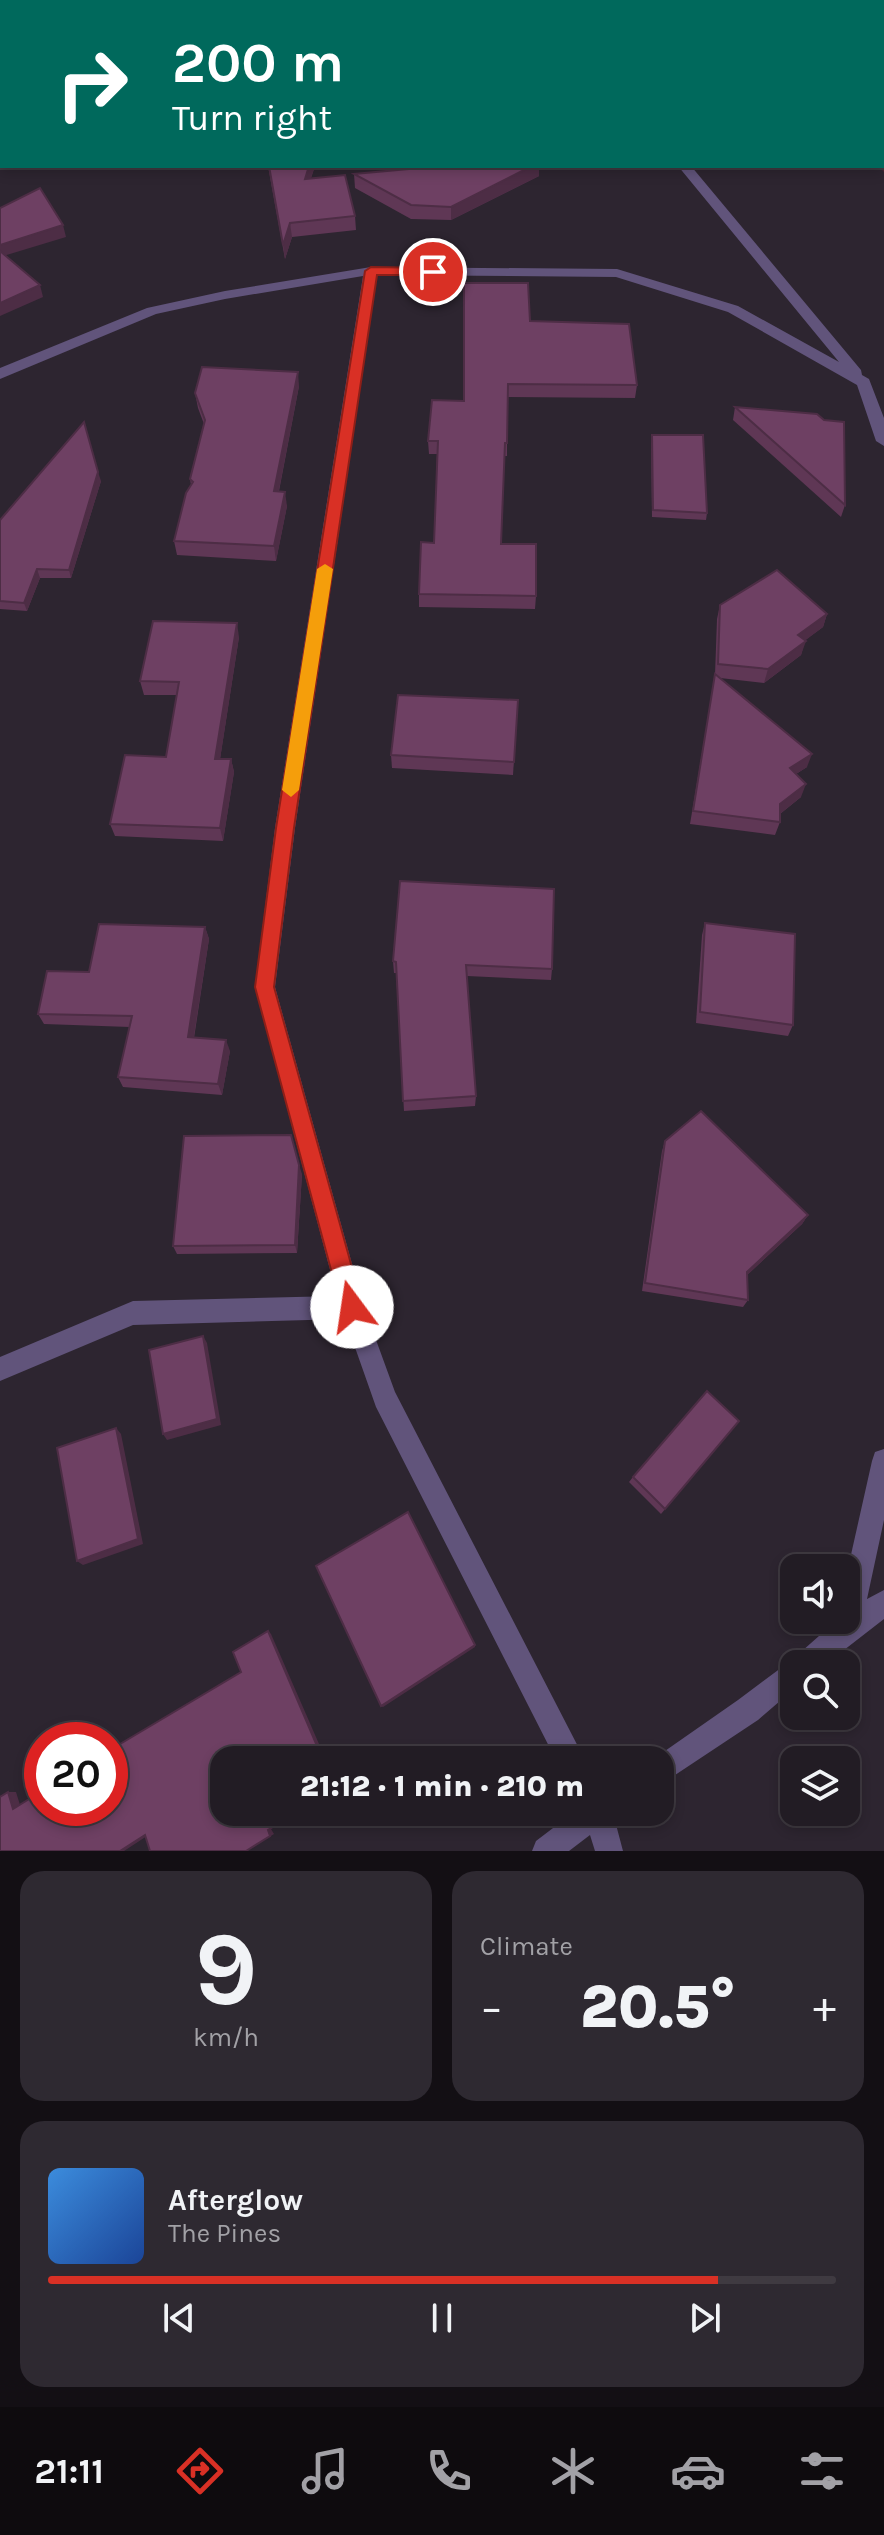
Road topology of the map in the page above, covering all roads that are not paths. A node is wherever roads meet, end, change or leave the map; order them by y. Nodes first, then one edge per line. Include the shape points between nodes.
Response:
1 (686, 168) edge
2 (371, 271) junction
3 (0, 374) edge
4 (864, 382) junction
5 (884, 441) edge
6 (352, 1307) junction
7 (0, 1369) edge
8 (884, 1461) edge
9 (860, 1572) edge
10 (884, 1603) edge
11 (860, 1620) edge
12 (841, 1634) edge
13 (821, 1650) edge
14 (780, 1684) edge
15 (564, 1746) edge
16 (674, 1761) edge
17 (581, 1826) edge
18 (602, 1826) edge
19 (546, 1851) edge
20 (609, 1851) edge

1 - 4 lane
2 - 3 lane via 152,311
2 - 4 lane via 617,273 733,309
2 - 6 lane via 265,987
4 - 5 lane
6 - 7 lane via 133,1313
6 - 15 lane via 385,1398
8 - 9 lane
10 - 11 lane
12 - 13 lane
14 - 16 lane
17 - 19 lane
18 - 20 lane

